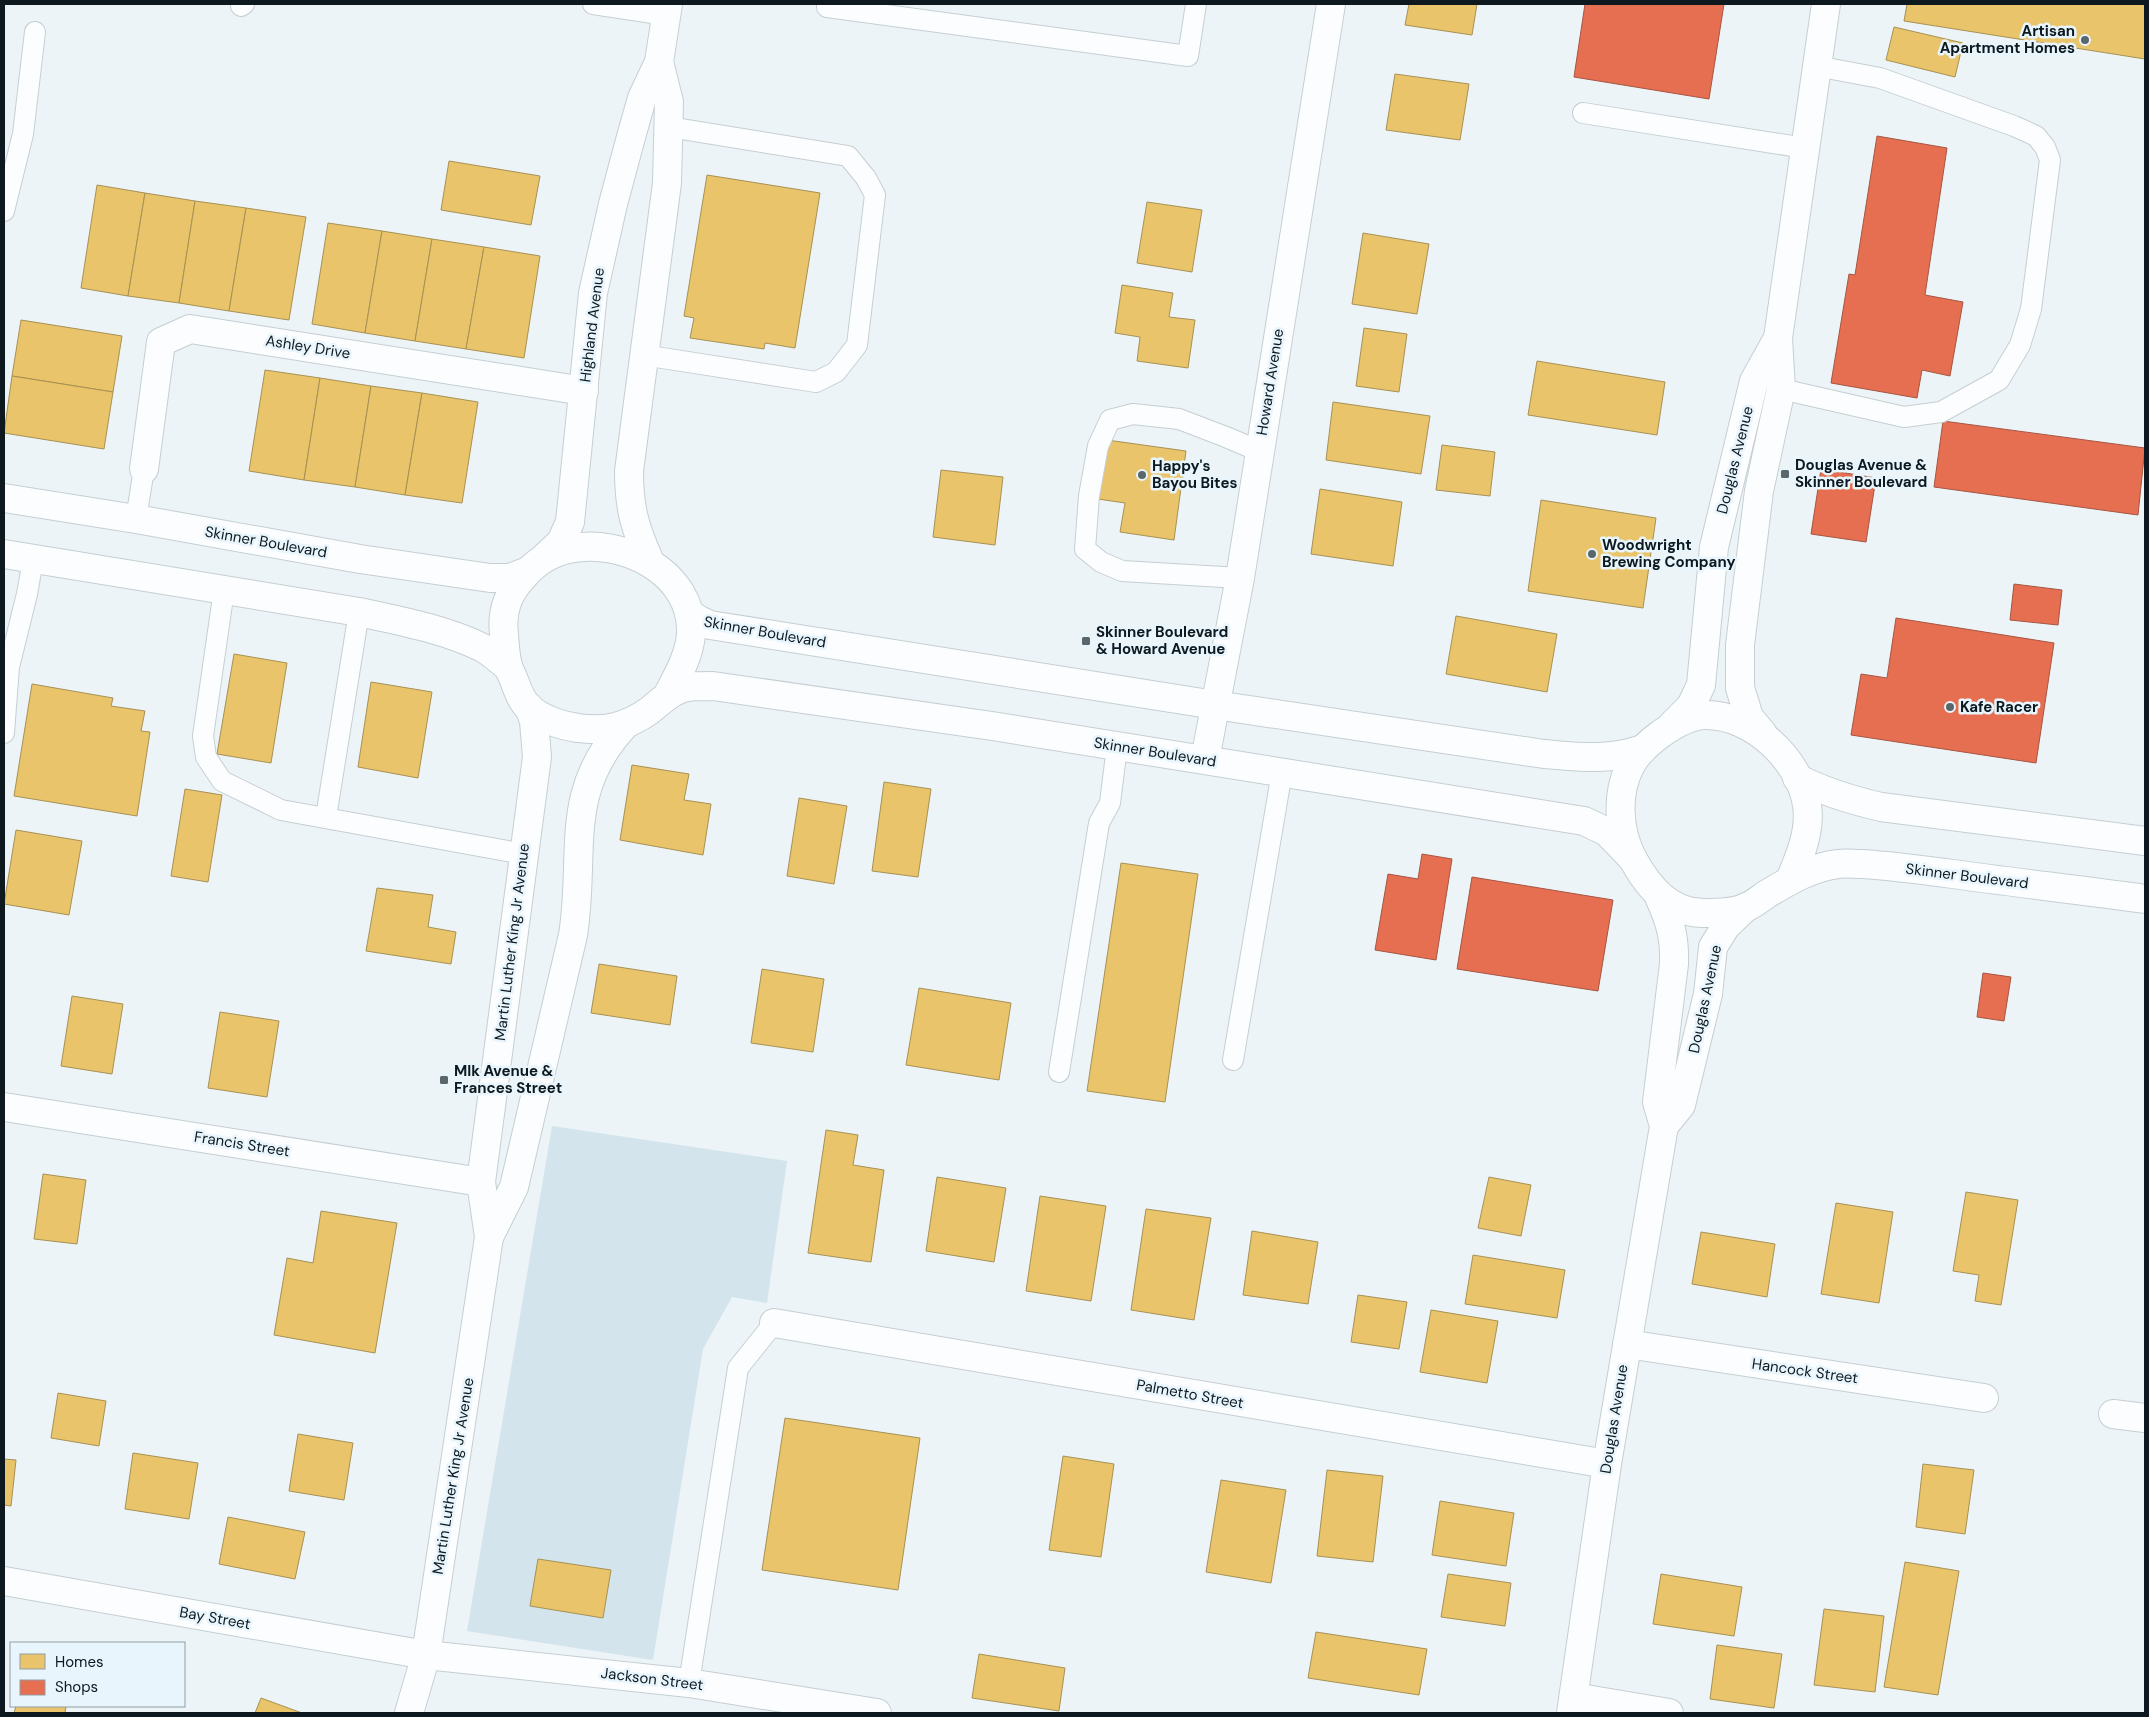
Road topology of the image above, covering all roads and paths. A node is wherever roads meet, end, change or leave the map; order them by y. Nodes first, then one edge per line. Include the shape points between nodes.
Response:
1 (593, 4) edge
2 (827, 4) edge
3 (1196, 4) edge
4 (1331, 4) edge
5 (1826, 4) edge
6 (667, 10) edge
7 (36, 32) dead end
8 (659, 62) junction
9 (1816, 66) junction
10 (1583, 112) dead end
11 (669, 127) junction
12 (1805, 148) junction
13 (4, 211) edge
14 (1778, 338) junction
15 (643, 355) junction
16 (1781, 389) junction
17 (584, 391) junction
18 (1259, 451) junction
19 (144, 470) joint
20 (4, 498) edge
21 (136, 519) junction
22 (4, 554) edge
23 (33, 560) junction
24 (650, 562) junction
25 (536, 564) junction
26 (1240, 578) junction
27 (224, 590) junction
28 (359, 612) junction
29 (690, 614) junction
30 (508, 667) junction
31 (667, 696) junction
32 (1215, 705) junction
33 (529, 707) junction
34 (624, 726) junction
35 (1670, 727) junction
36 (4, 734) edge
37 (1763, 734) junction
38 (1117, 747) junction
39 (1642, 748) junction
40 (1205, 759) junction
41 (1282, 772) junction
42 (1797, 778) junction
43 (326, 818) junction
44 (2145, 841) edge
45 (524, 854) junction
46 (1632, 858) junction
47 (1790, 880) junction
48 (1660, 897) junction
49 (2145, 899) edge
50 (1746, 907) junction
51 (1233, 1060) dead end
52 (1059, 1072) dead end
53 (4, 1107) edge
54 (1664, 1126) junction
55 (481, 1182) junction
56 (489, 1237) junction
57 (774, 1324) joint
58 (1627, 1344) junction
59 (1984, 1398) dead end
60 (2113, 1414) dead end
61 (2145, 1418) edge
62 (1607, 1464) junction
63 (4, 1581) edge
64 (426, 1655) junction
65 (689, 1683) junction
66 (1572, 1705) edge
67 (409, 1713) edge
68 (876, 1713) edge
69 (1669, 1713) edge

1 - 6 lane
2 - 3 lane via 827,7 1188,56
4 - 18 street, Howard Avenue
5 - 9 street, Douglas Avenue
6 - 8 street, Highland Avenue
7 - 13 lane via 23,134
8 - 11 street, Highland Avenue via 669,102
8 - 17 street, Highland Avenue via 642,98 613,204 594,293
9 - 12 street, Douglas Avenue
9 - 16 lane via 1880,78 2014,126 2036,136 2050,160 2031,309 2020,345 1999,380 1941,412 1904,417
10 - 12 lane
11 - 15 street, Highland Avenue via 666,183
11 - 15 lane via 848,156 875,195 857,345 836,372 816,382
12 - 14 street, Douglas Avenue
14 - 16 street, Douglas Avenue
14 - 35 street, Douglas Avenue via 1754,381 1714,547 1701,685 1691,706
15 - 24 street, Highland Avenue via 629,471 629,499
16 - 37 street, Douglas Avenue via 1759,492 1740,645 1740,688 1749,717
17 - 19 street, Ashley Drive via 190,329 161,342
17 - 25 street, Highland Avenue via 570,522 561,542
18 - 26 street, Howard Avenue
18 - 26 lane via 1179,420 1133,414 1110,420 1098,446 1090,496 1085,549 1101,562 1122,571
19 - 21 lane
20 - 21 street, Skinner Boulevard
21 - 25 street, Skinner Boulevard via 480,577 510,578
22 - 23 street, Skinner Boulevard
23 - 27 street, Skinner Boulevard
23 - 36 lane via 9,667
24 - 25 street, Skinner Boulevard via 611,549 589,548 568,549
24 - 29 street, Skinner Boulevard via 669,577
25 - 30 street, Skinner Boulevard via 512,589 504,607
26 - 32 street, Howard Avenue
27 - 28 street, Skinner Boulevard
27 - 43 lane via 202,736 206,758 222,781 281,810
28 - 30 street, Skinner Boulevard via 451,634 485,649
28 - 43 lane
29 - 31 street, Skinner Boulevard via 691,634 685,658
29 - 32 street, Skinner Boulevard via 710,625
30 - 33 street, Skinner Boulevard
31 - 34 street, Skinner Boulevard
31 - 38 street, Skinner Boulevard via 686,687 713,686
32 - 39 street, Skinner Boulevard via 1544,754 1599,758 1624,755
32 - 40 street, Howard Avenue
33 - 34 street, Skinner Boulevard via 549,720 576,728
33 - 45 street, Martin Luther King Jr Avenue via 534,721 537,757
34 - 56 street, Martin Luther King Jr Avenue via 601,755 583,799 578,832 578,907 573,935 514,1187
35 - 37 street, Skinner Boulevard via 1705,715 1739,722
35 - 39 street, Skinner Boulevard
37 - 42 street, Skinner Boulevard via 1785,756
38 - 40 street, Skinner Boulevard
38 - 52 lane via 1110,803 1099,823
39 - 46 street, Skinner Boulevard via 1631,764 1620,809 1623,833
40 - 41 street, Skinner Boulevard
41 - 46 street, Skinner Boulevard via 1584,821 1607,832
41 - 51 lane
42 - 44 street via 1820,790 1881,807
42 - 47 street, Skinner Boulevard via 1807,805 1806,830 1802,851
43 - 45 lane
45 - 55 street, Martin Luther King Jr Avenue
46 - 48 street, Skinner Boulevard via 1646,882
47 - 49 street, Skinner Boulevard via 1838,864 1872,865
47 - 50 street, Skinner Boulevard
48 - 50 street, Skinner Boulevard via 1696,913 1724,913
48 - 54 street, Douglas Avenue via 1675,941 1656,1102
50 - 54 street, Douglas Avenue via 1726,926 1713,947 1708,994 1681,1105
53 - 55 street, Francis Street
54 - 58 street, Douglas Avenue
55 - 56 street, Martin Luther King Jr Avenue
56 - 64 street, Martin Luther King Jr Avenue
57 - 62 street, Palmetto Street
57 - 65 lane via 738,1368
58 - 59 street, Hancock Street
58 - 62 street, Douglas Avenue
60 - 61 street
62 - 66 street, Douglas Avenue
63 - 64 street, Bay Street
64 - 65 street, Jackson Street
64 - 67 street, Martin Luther King Jr Avenue
65 - 68 street, Jackson Street
66 - 69 street

